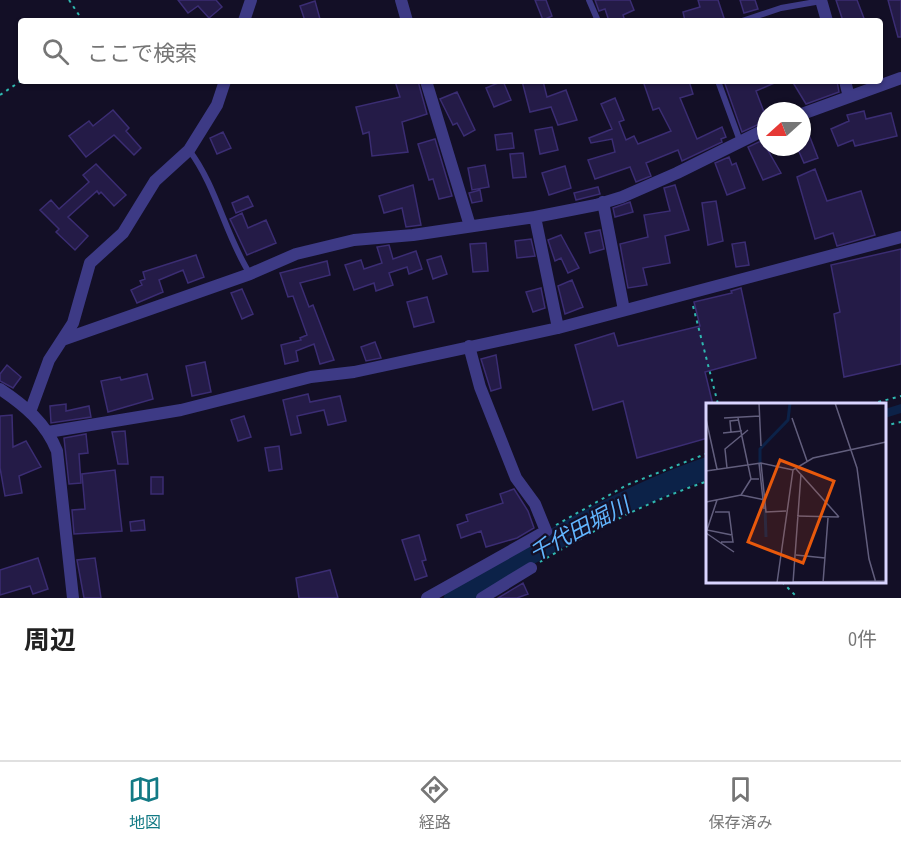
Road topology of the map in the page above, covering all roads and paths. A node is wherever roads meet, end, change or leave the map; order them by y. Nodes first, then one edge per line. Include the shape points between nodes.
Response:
1 (69, 0) edge
2 (251, 0) edge
3 (401, 0) edge
4 (589, 0) edge
5 (821, 1) edge
6 (81, 18) edge
7 (245, 18) edge
8 (406, 18) edge
9 (597, 18) edge
10 (751, 18) edge
11 (826, 18) edge
12 (901, 78) edge
13 (18, 83) edge
14 (224, 84) edge
15 (429, 84) edge
16 (719, 84) edge
17 (845, 84) edge
18 (0, 95) edge
19 (849, 97) junction
20 (811, 111) edge
21 (757, 133) edge
22 (740, 141) junction
23 (189, 150) junction
24 (603, 202) junction
25 (535, 217) junction
26 (470, 226) junction
27 (901, 237) edge
28 (250, 274) junction
29 (690, 293) junction
30 (624, 310) junction
31 (558, 328) junction
32 (62, 340) junction
33 (469, 346) junction
34 (0, 389) edge
35 (901, 396) edge
36 (718, 403) edge
37 (878, 403) edge
38 (30, 412) junction
39 (901, 422) edge
40 (886, 426) edge
41 (48, 432) junction
42 (706, 454) edge
43 (706, 482) edge
44 (546, 531) junction
45 (531, 568) joint
46 (783, 583) edge
47 (433, 597) edge
48 (73, 598) edge
49 (482, 598) edge
50 (798, 598) edge

1 - 6 path
2 - 7 street
3 - 8 street
4 - 9 lane
5 - 10 lane
5 - 11 street
12 - 19 street
13 - 18 path
14 - 23 street via 217,105
15 - 26 street
16 - 22 lane
17 - 19 street
19 - 20 street
21 - 22 street
22 - 24 street via 652,184
23 - 28 lane via 201,166
23 - 32 street via 155,181 123,233 90,263 73,323
24 - 25 street
24 - 30 street
25 - 26 street
25 - 31 street
26 - 28 street via 354,240 296,254
27 - 29 street
28 - 32 street
29 - 30 street
29 - 36 path
30 - 31 street
31 - 33 street
32 - 38 street via 49,360
33 - 41 street via 354,372 310,377 181,410
33 - 44 street via 480,387 516,478 535,504
34 - 38 street
35 - 37 path
38 - 41 street
39 - 40 path
41 - 48 street via 57,451
42 - 44 path via 627,486
43 - 45 path via 618,518
44 - 47 street
45 - 49 street
46 - 50 path

